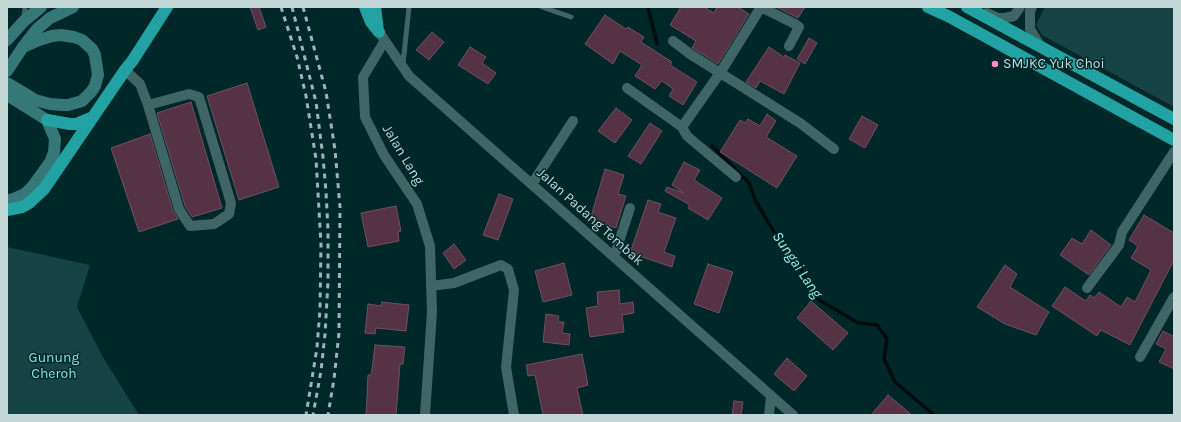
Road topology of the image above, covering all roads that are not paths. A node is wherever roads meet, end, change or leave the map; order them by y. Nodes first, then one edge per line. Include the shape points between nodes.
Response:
1 (25, 7) edge
2 (41, 7) edge
3 (73, 7) edge
4 (167, 7) edge
5 (365, 7) edge
6 (375, 7) edge
7 (409, 7) edge
8 (542, 7) edge
9 (761, 7) edge
10 (928, 7) edge
11 (1020, 7) edge
12 (1032, 7) edge
13 (972, 10) edge
14 (571, 17) dead end
15 (22, 22) junction
16 (7, 35) edge
17 (382, 37) junction
18 (672, 41) dead end
19 (789, 46) dead end
20 (23, 47) junction
21 (1041, 47) junction
22 (402, 68) junction
23 (125, 70) junction
24 (7, 71) edge
25 (720, 73) junction
26 (7, 83) edge
27 (627, 88) dead end
28 (7, 95) edge
29 (148, 105) junction
30 (93, 117) junction
31 (1174, 119) edge
32 (47, 120) junction
33 (573, 121) dead end
34 (682, 127) junction
35 (1174, 140) edge
36 (834, 150) dead end
37 (1174, 152) edge
38 (736, 177) dead end
39 (532, 184) junction
40 (7, 200) edge
41 (630, 208) dead end
42 (7, 210) edge
43 (614, 257) junction
44 (431, 286) junction
45 (1087, 288) dead end
46 (1174, 297) edge
47 (1140, 357) dead end
48 (771, 396) junction
49 (425, 415) edge
50 (514, 415) edge
51 (769, 415) edge
52 (793, 415) edge

1 - 15 lane
2 - 15 main road
3 - 20 main road via 50,18 37,28
4 - 23 highway
5 - 17 highway via 371,22
6 - 17 highway
7 - 22 lane
8 - 14 lane
9 - 19 street via 800,28
9 - 25 street
10 - 35 highway
11 - 13 street via 1014,16 1005,18
12 - 21 street via 1030,30
13 - 21 highway
15 - 16 main road
17 - 22 street, Jalan Padang Tembak
17 - 44 street, Jalan Lang via 363,77 365,117 384,155 418,204 430,246
18 - 25 street
20 - 24 main road
20 - 26 main road via 52,36 61,35 82,40 95,55 98,75 95,86 82,101 63,106 35,100
21 - 31 highway
22 - 39 street, Jalan Padang Tembak
23 - 29 street via 140,84
23 - 30 highway
25 - 34 street
25 - 36 street via 800,123
27 - 34 street
28 - 32 main road
29 - 29 street via 189,94 200,97 231,203 229,214 214,224 190,226 179,209
30 - 32 highway via 76,124
30 - 42 highway via 37,197 22,207
32 - 40 main road via 56,139 51,161 25,194
33 - 39 street
34 - 38 street via 687,136
37 - 45 street via 1122,232 1119,245
39 - 43 street, Jalan Padang Tembak
41 - 43 street
43 - 48 street, Jalan Padang Tembak
44 - 49 street, Jalan Lang via 432,312
44 - 50 street via 454,283 501,265 508,269 514,290 506,367
46 - 47 street
48 - 51 street
48 - 52 street, Jalan Padang Tembak

